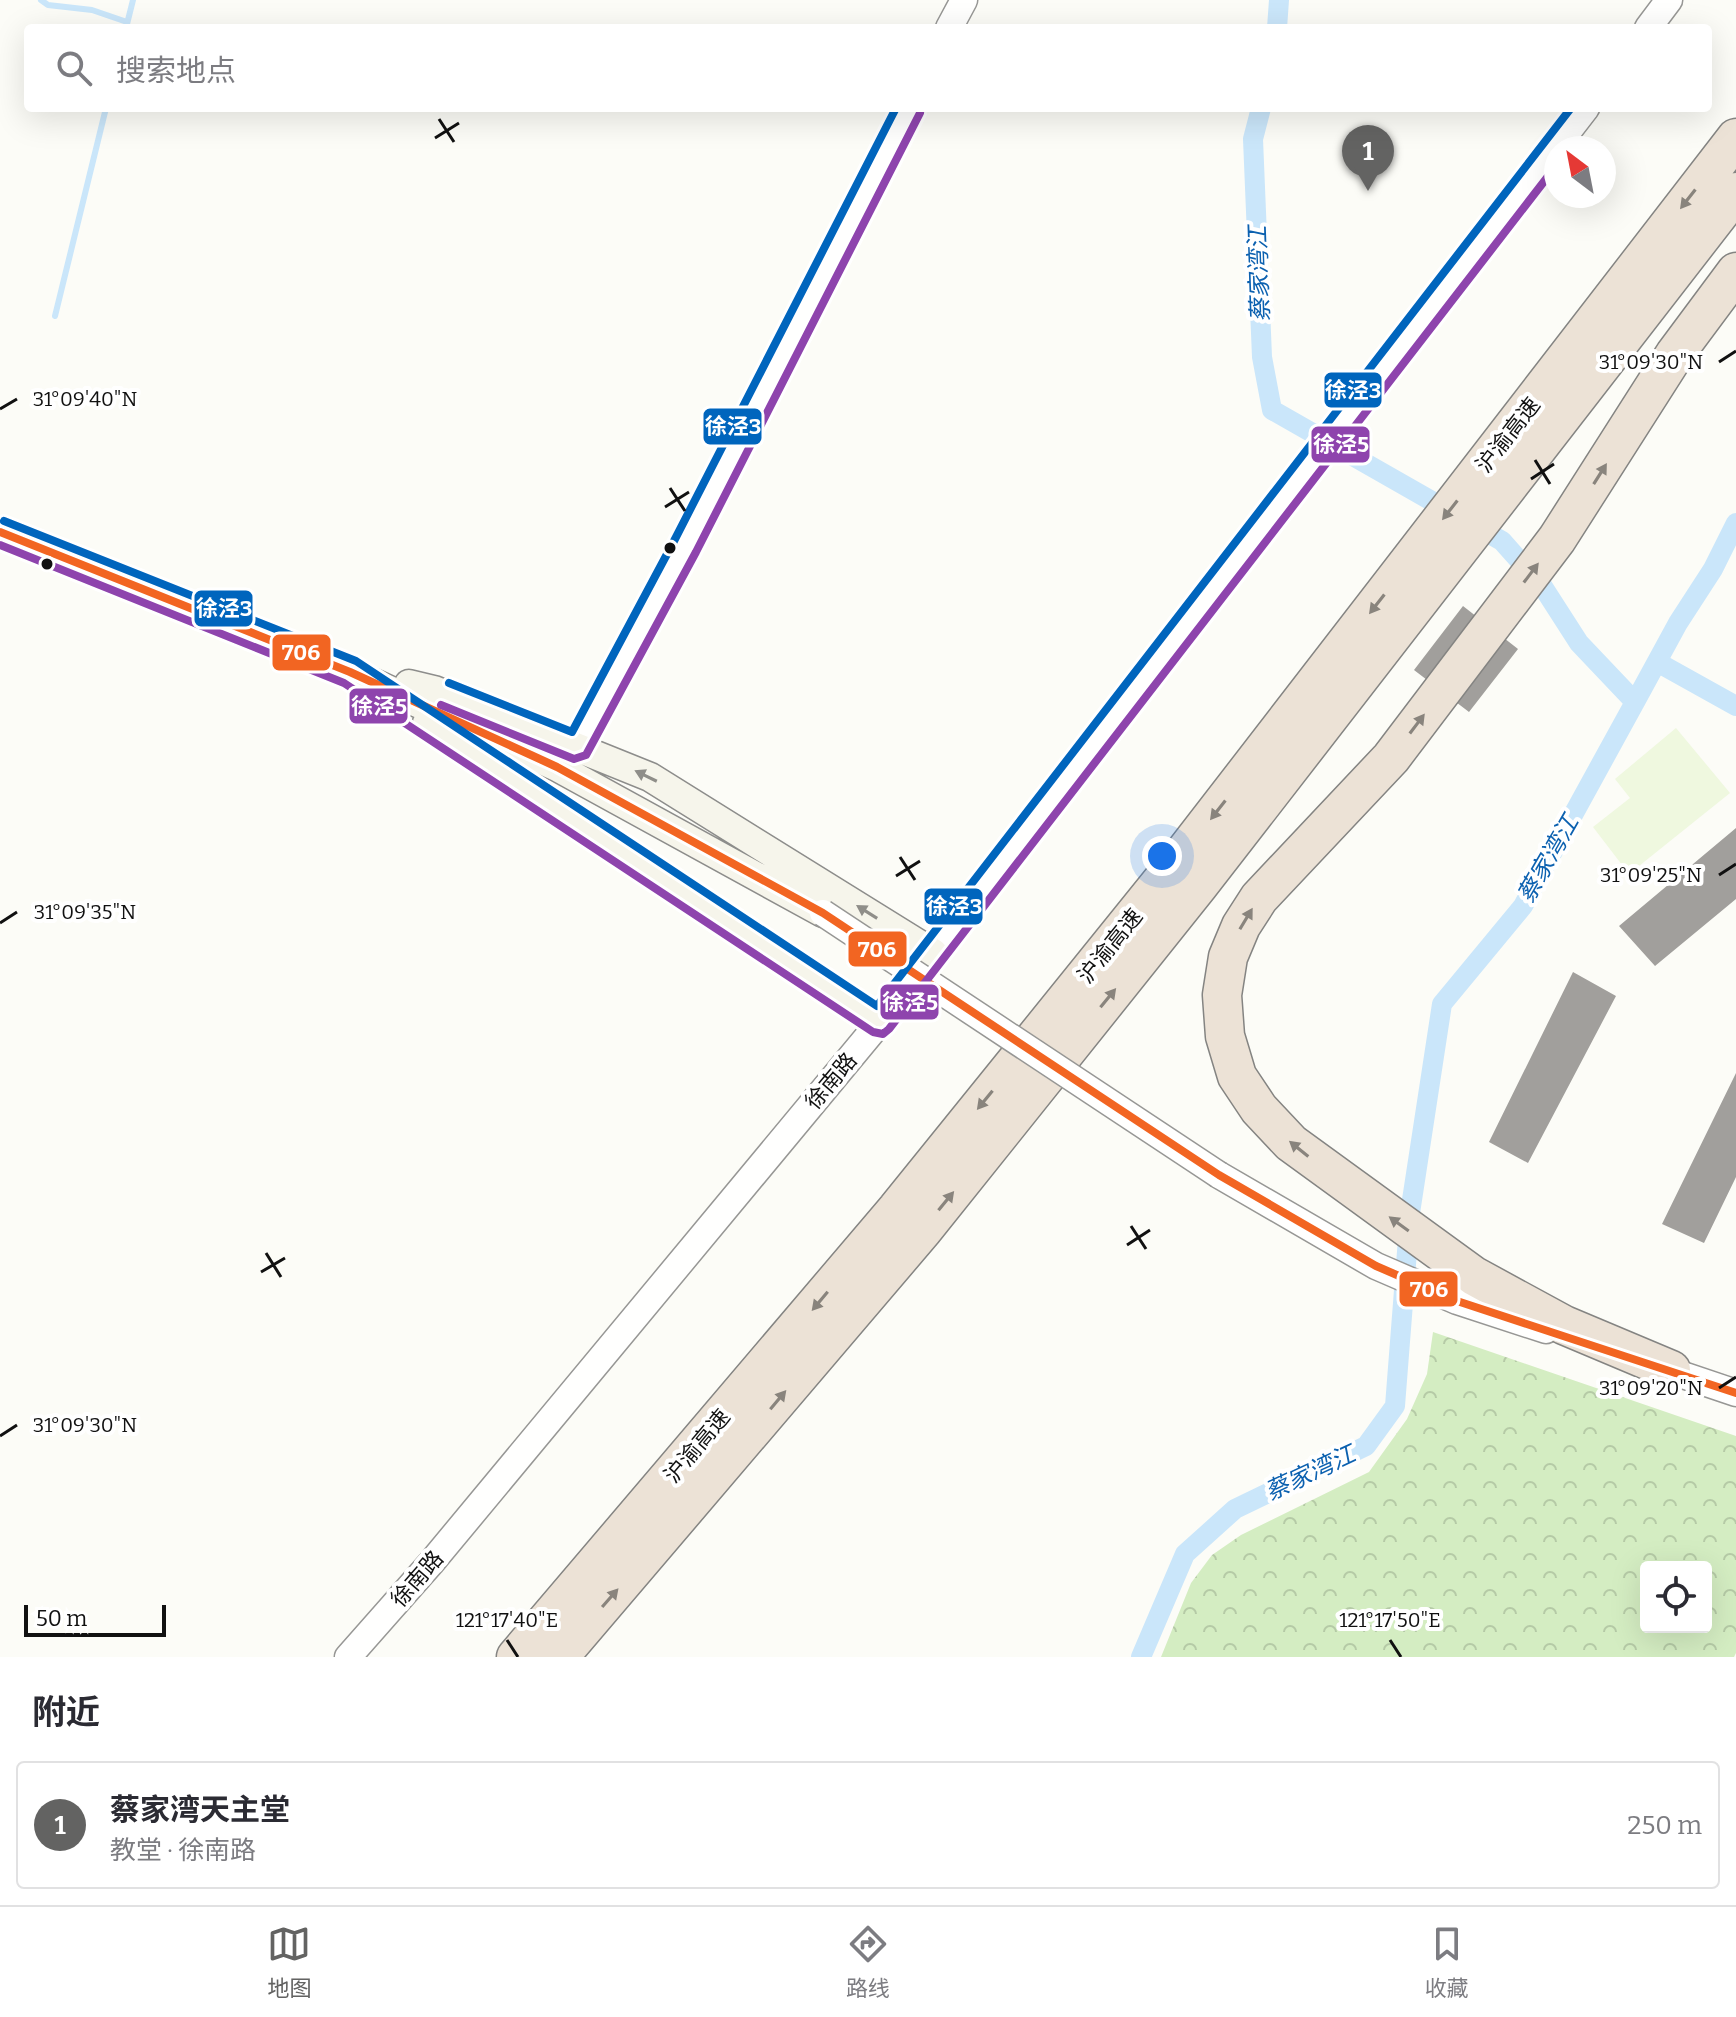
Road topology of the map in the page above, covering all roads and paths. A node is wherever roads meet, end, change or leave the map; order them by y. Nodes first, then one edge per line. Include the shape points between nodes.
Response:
1 (964, 0) edge
2 (1669, 0) edge
3 (951, 24) edge
4 (1651, 24) edge
5 (907, 112) edge
6 (1583, 112) edge
7 (1736, 138) edge
8 (1736, 192) edge
9 (1736, 200) edge
10 (1736, 272) edge
11 (1496, 485) junction
12 (0, 532) edge
13 (1439, 551) junction
14 (350, 672) junction
15 (577, 747) junction
16 (823, 913) joint
17 (933, 953) junction
18 (880, 1022) junction
19 (1671, 1370) junction
20 (1736, 1393) edge
21 (348, 1657) edge
22 (513, 1657) edge
23 (559, 1657) edge

1 - 3 street
2 - 4 street
5 - 15 street
6 - 17 street, 徐南路
7 -> 11 highway, 沪渝高速
8 - 11 highway, 沪渝高速
9 - 11 highway
19 -> 10 highway via 1517,1302 1437,1251 1291,1143 1237,1076 1225,1036 1222,995 1228,957 1259,898 1391,758 1557,539 1675,354
11 - 13 highway, 沪渝高速
12 - 14 main road
13 -> 22 highway, 沪渝高速 via 897,1209
23 -> 13 highway, 沪渝高速 via 923,1230 1199,885
14 - 15 main road via 434,690
14 - 16 main road via 557,767
14 - 18 main road
17 -> 15 main road via 650,777
16 - 19 street, bridge via 1219,1175 1376,1266 1457,1301
17 - 18 street, 徐南路
18 - 21 street, 徐南路
19 - 20 street

